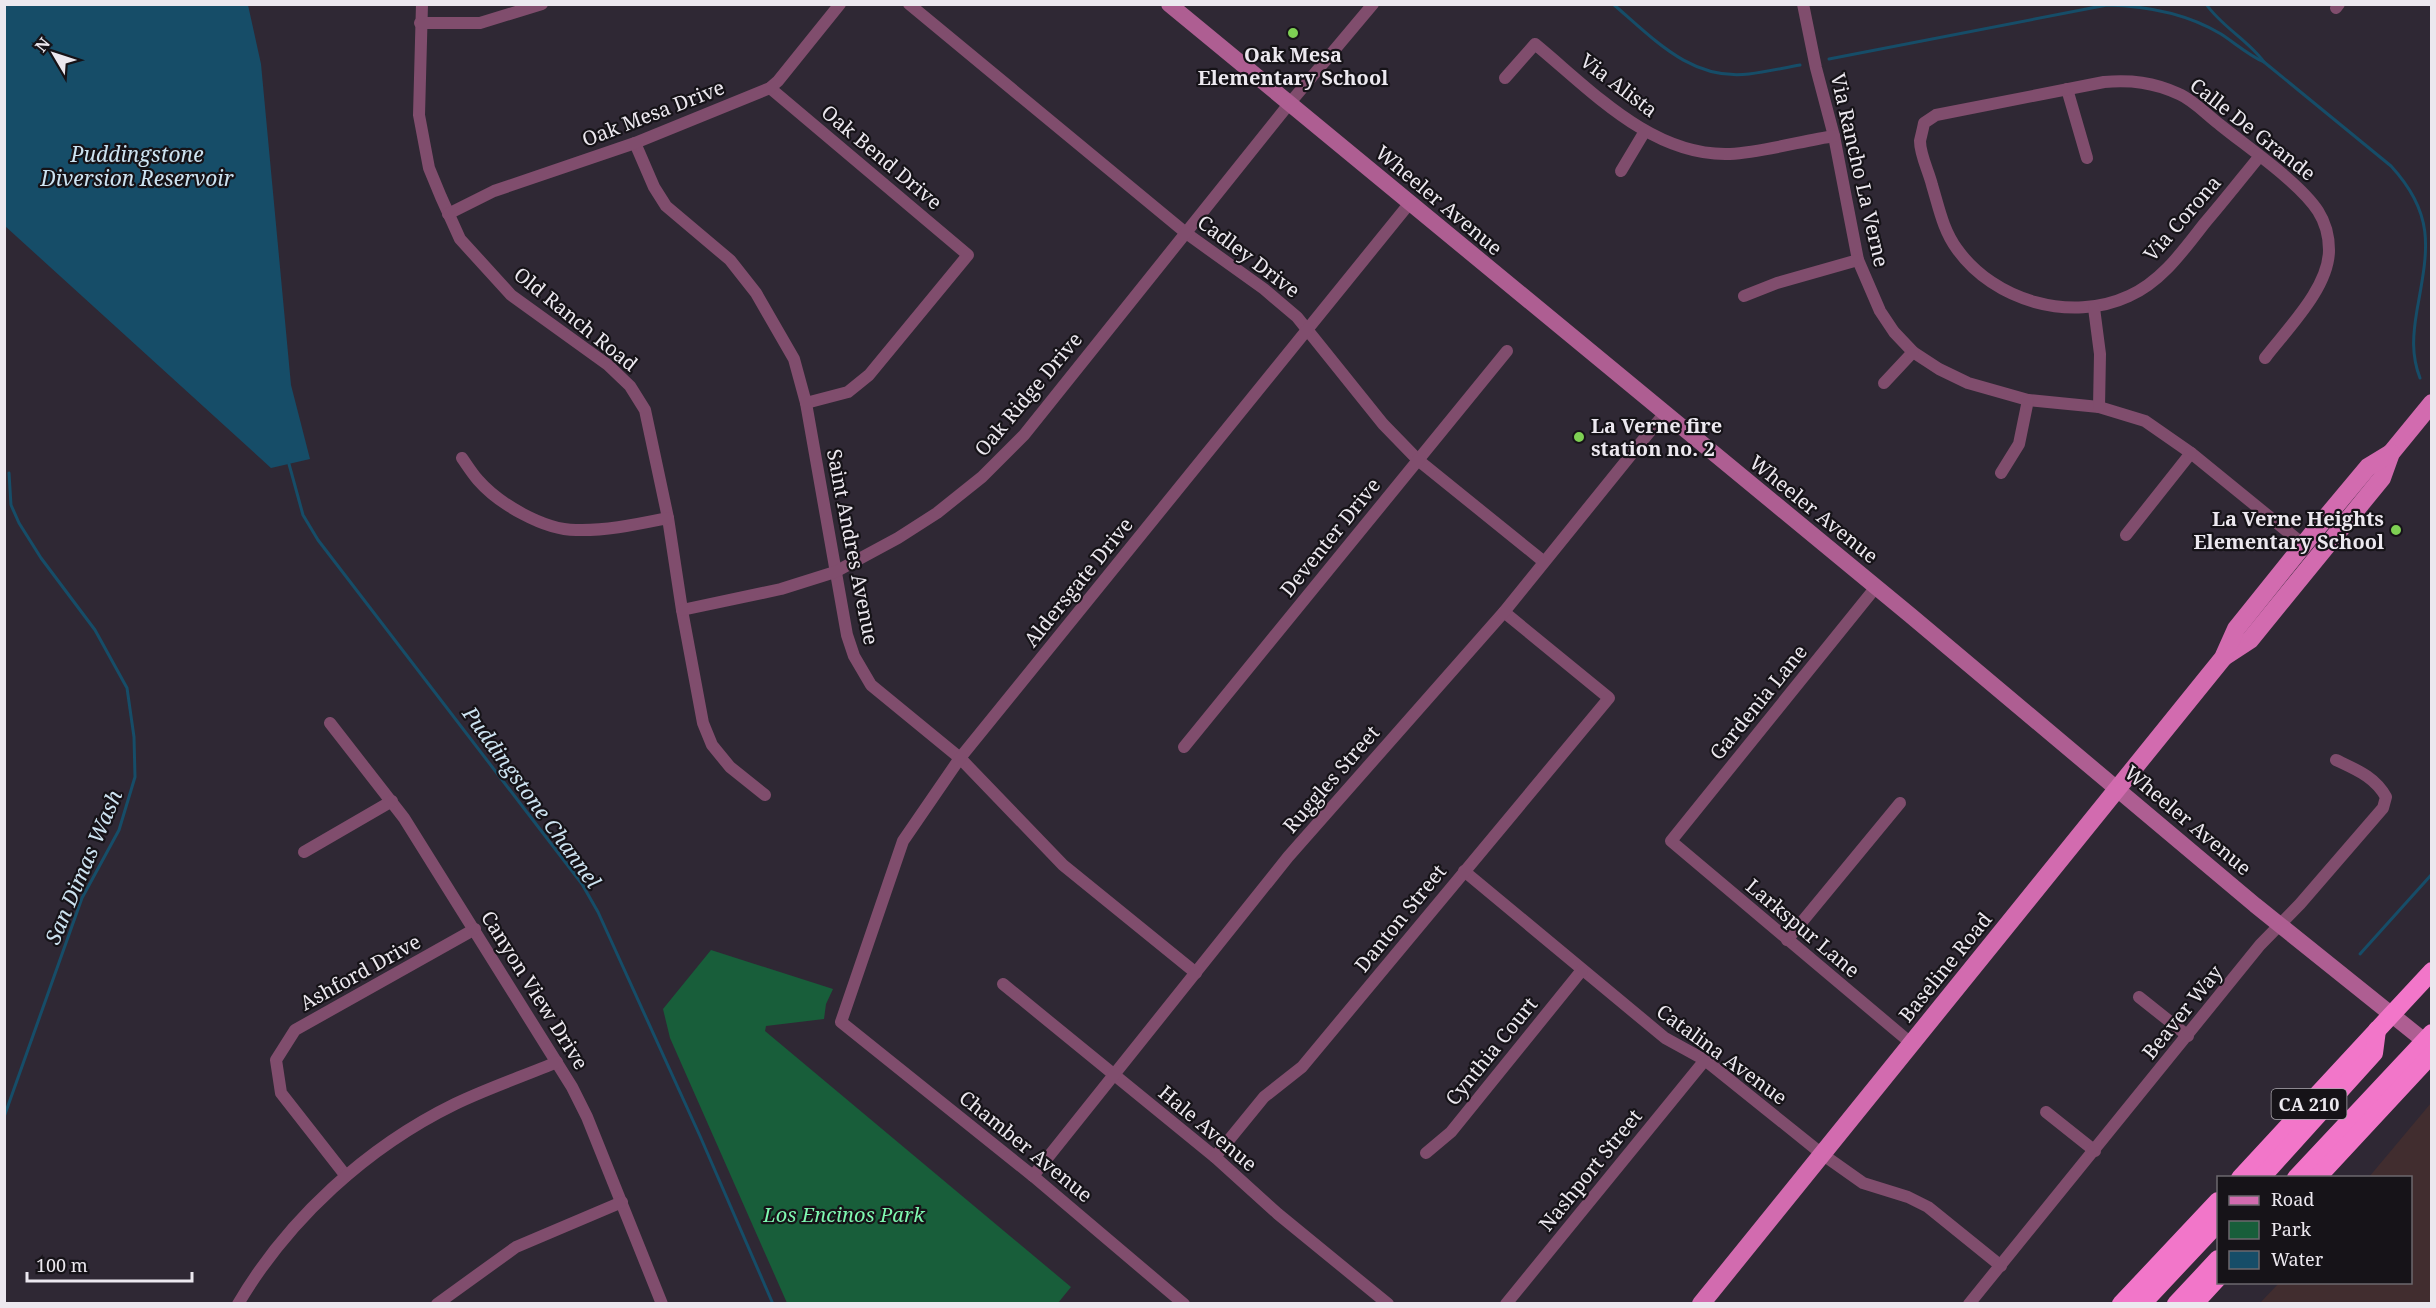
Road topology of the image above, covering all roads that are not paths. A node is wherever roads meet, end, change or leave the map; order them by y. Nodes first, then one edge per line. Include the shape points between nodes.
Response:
1 (422, 4) edge
2 (542, 4) edge
3 (840, 4) edge
4 (909, 4) edge
5 (1169, 4) edge
6 (1373, 4) edge
7 (1803, 4) edge
8 (420, 23) junction
9 (1505, 78) dead end
10 (770, 88) junction
11 (2067, 88) junction
12 (1289, 104) junction
13 (1924, 123) joint
14 (1645, 131) junction
15 (1834, 136) junction
16 (635, 143) junction
17 (2259, 157) junction
18 (2087, 158) dead end
19 (1621, 171) dead end
20 (1409, 204) junction
21 (448, 214) junction
22 (1186, 233) junction
23 (1858, 260) junction
24 (1744, 296) dead end
25 (2094, 308) junction
26 (1308, 329) junction
27 (1507, 351) dead end
28 (1913, 352) junction
29 (2265, 358) dead end
30 (1884, 383) dead end
31 (2028, 400) junction
32 (806, 403) junction
33 (2432, 403) edge
34 (2099, 407) junction
35 (1664, 414) junction
36 (2191, 453) junction
37 (2391, 453) junction
38 (462, 458) dead end
39 (1418, 460) junction
40 (2001, 473) dead end
41 (668, 518) junction
42 (2126, 535) dead end
43 (2304, 545) junction
44 (1543, 561) junction
45 (835, 572) junction
46 (1876, 587) junction
47 (682, 610) junction
48 (1504, 612) junction
49 (2223, 658) junction
50 (330, 723) dead end
51 (1184, 747) dead end
52 (960, 759) junction
53 (2336, 760) dead end
54 (2118, 789) junction
55 (765, 795) dead end
56 (392, 801) junction
57 (1900, 803) dead end
58 (1671, 841) joint
59 (304, 852) dead end
60 (1464, 871) junction
61 (2279, 924) junction
62 (475, 929) junction
63 (1787, 940) junction
64 (1582, 970) junction
65 (2432, 971) edge
66 (1196, 973) junction
67 (1003, 984) dead end
68 (2139, 997) dead end
69 (841, 1022) joint
70 (2377, 1030) junction
71 (2432, 1033) edge
72 (2188, 1036) junction
73 (1912, 1044) junction
74 (2432, 1047) edge
75 (2432, 1054) edge
76 (1705, 1060) junction
77 (557, 1062) junction
78 (1114, 1076) junction
79 (2046, 1112) dead end
80 (2095, 1151) junction
81 (1426, 1153) dead end
82 (1822, 1154) junction
83 (1215, 1157) junction
84 (346, 1176) junction
85 (1033, 1176) junction
86 (2242, 1176) edge
87 (2263, 1176) edge
88 (2298, 1176) edge
89 (2319, 1176) edge
90 (622, 1202) junction
91 (2217, 1202) edge
92 (2217, 1224) edge
93 (2217, 1260) edge
94 (2001, 1266) junction
95 (2217, 1279) edge
96 (2225, 1284) edge
97 (238, 1304) edge
98 (436, 1304) edge
99 (662, 1304) edge
100 (1184, 1304) edge
101 (1388, 1304) edge
102 (1506, 1304) edge
103 (1701, 1304) edge
104 (1969, 1304) edge
105 (2121, 1304) edge
106 (2142, 1304) edge
107 (2176, 1304) edge
108 (2194, 1304) edge
109 (2209, 1304) edge

1 - 8 street, Old Ranch Road
2 - 8 street via 480,23
3 - 10 street, Oak Mesa Drive
4 - 22 street, Cadley Drive
5 - 12 main road, Wheeler Avenue
6 - 12 street, Oak Ridge Drive
7 - 15 street, Via Rancho La Verne
8 - 21 street, Old Ranch Road via 419,116 429,168
9 - 14 street, Via Alista via 1535,44
10 - 16 street, Oak Mesa Drive
10 - 32 street, Oak Bend Drive via 968,255 869,375 848,392
11 - 13 street, Calle De Grande via 1936,115
11 - 17 street, Calle De Grande via 2121,80 2153,83 2182,95
11 - 18 street
12 - 20 main road, Wheeler Avenue
12 - 22 street, Oak Ridge Drive
13 - 25 street, Via Corona via 1920,142 1943,225 1974,270 1999,288 2028,300 2062,308
14 - 15 street, Via Alista via 1676,146 1731,154
14 - 19 street
15 - 23 street, Via Rancho La Verne
16 - 21 street, Oak Mesa Drive via 494,191
16 - 32 street, Saint Andres Avenue via 666,206 729,260 756,292 794,358
17 - 25 street, Via Corona via 2154,280 2129,296
17 - 29 street, Calle De Grande via 2306,195 2319,212 2329,251 2318,288
20 - 26 street, Aldersgate Drive
20 - 35 main road, Wheeler Avenue
21 - 41 street, Old Ranch Road via 460,239 511,295 608,365 630,386 645,410
22 - 26 street, Cadley Drive via 1264,289
22 - 45 street, Oak Ridge Drive via 1024,435 982,477 937,513
23 - 24 street
23 - 28 street, Via Rancho La Verne via 1880,311
25 - 34 street via 2100,354
26 - 39 street, Cadley Drive via 1383,424
26 - 52 street, Aldersgate Drive
27 - 39 street, Deventer Drive
28 - 30 street
28 - 31 street, Via Rancho La Verne via 1968,383
31 - 34 street, Via Rancho La Verne
31 - 40 street via 2019,444
32 - 45 street, Saint Andres Avenue
33 - 37 main road, Baseline Road
34 - 36 street, Via Rancho La Verne via 2145,421
35 - 44 street, Ruggles Street
35 - 46 main road, Wheeler Avenue
36 - 42 street
36 - 43 street, Via Rancho La Verne
37 - 43 main road, Baseline Road via 2368,467
37 - 49 main road, Baseline Road via 2382,478 2250,640
38 - 41 street via 479,481 513,508 547,525 597,529
39 - 44 street, Cadley Drive
39 - 51 street, Deventer Drive
41 - 47 street, Old Ranch Road
43 - 49 main road, Baseline Road via 2236,629
44 - 48 street, Ruggles Street
45 - 47 street, Oak Ridge Drive via 781,589
45 - 52 street, Saint Andres Avenue via 847,635 871,685
46 - 54 main road, Wheeler Avenue
46 - 58 street, Gardenia Lane
47 - 55 street, Old Ranch Road via 703,723 712,746 730,767
48 - 60 street, Danton Street via 1609,698
48 - 66 street, Ruggles Street via 1288,857
49 - 54 main road, Baseline Road
50 - 56 street, Canyon View Drive
52 - 66 street, Saint Andres Avenue via 1063,865
52 - 69 street, Aldersgate Drive via 903,841
53 - 61 street, Beaver Way via 2367,774 2380,786 2386,797 2383,808
54 - 61 main road, Wheeler Avenue
54 - 73 main road, Baseline Road
56 - 59 street
56 - 62 street, Canyon View Drive
57 - 63 street
58 - 63 street, Larkspur Lane
60 - 64 street, Catalina Avenue
60 - 83 street, Danton Street via 1302,1067 1264,1097
61 - 72 street, Beaver Way
61 - 74 main road, Wheeler Avenue
62 - 77 street, Canyon View Drive
62 - 84 street, Ashford Drive via 295,1030 276,1060 281,1093
63 - 73 street, Larkspur Lane
64 - 76 street, Catalina Avenue via 1665,1038
64 - 81 street, Cynthia Court via 1451,1132
65 - 70 highway, CA 210
66 - 78 street, Ruggles Street
67 - 78 street, Hale Avenue
68 - 72 street
69 - 85 street, Chamber Avenue
70 - 86 highway, CA 210
70 - 87 highway via 2374,1053
71 - 88 highway
72 - 80 street, Beaver Way
73 - 82 main road, Baseline Road
75 - 89 highway, CA 210
76 - 82 street, Catalina Avenue
76 - 102 street, Nashport Street
77 - 84 street via 429,1118
77 - 90 street, Canyon View Drive via 587,1117
78 - 83 street, Hale Avenue
78 - 85 street, Ruggles Street
79 - 80 street
80 - 94 street, Beaver Way
82 - 94 street, Catalina Avenue via 1863,1183 1928,1207
82 - 103 main road, Baseline Road
83 - 101 street, Hale Avenue
84 - 97 street via 272,1252
85 - 100 street, Chamber Avenue
90 - 98 street via 516,1247
90 - 99 street, Canyon View Drive
91 - 105 highway
92 - 106 highway
93 - 107 highway
94 - 104 street, Beaver Way
95 - 108 highway
96 - 109 highway

